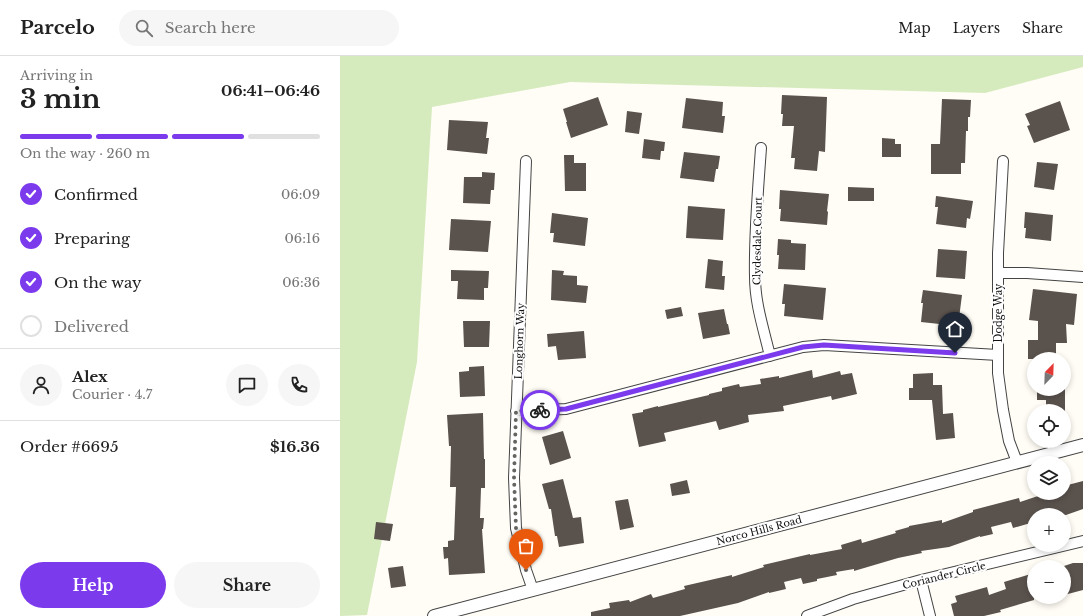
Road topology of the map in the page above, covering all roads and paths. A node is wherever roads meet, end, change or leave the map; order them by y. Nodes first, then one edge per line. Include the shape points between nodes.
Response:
1 (761, 148) dead end
2 (526, 161) dead end
3 (1003, 161) dead end
4 (998, 273) junction
5 (1083, 277) edge
6 (770, 356) junction
7 (998, 356) junction
8 (516, 411) junction
9 (1083, 445) edge
10 (1017, 462) junction
11 (1083, 541) edge
12 (921, 580) junction
13 (533, 590) junction
14 (434, 616) edge
15 (807, 616) edge
16 (930, 616) edge

1 - 6 street, Clydesdale Court via 755,278 758,305
2 - 8 street, Longhorn Way
3 - 4 street, Dodge Way
4 - 5 street
4 - 7 street, Dodge Way
6 - 7 street via 803,347 824,345
6 - 8 street via 566,409
7 - 10 street, Dodge Way via 1003,410 1009,441
8 - 13 street, Longhorn Way via 516,528
9 - 10 street, Norco Hills Road
10 - 13 street, Norco Hills Road
11 - 12 street, Coriander Circle
12 - 15 street, Coriander Circle via 853,599
12 - 16 street
13 - 14 street, Norco Hills Road

